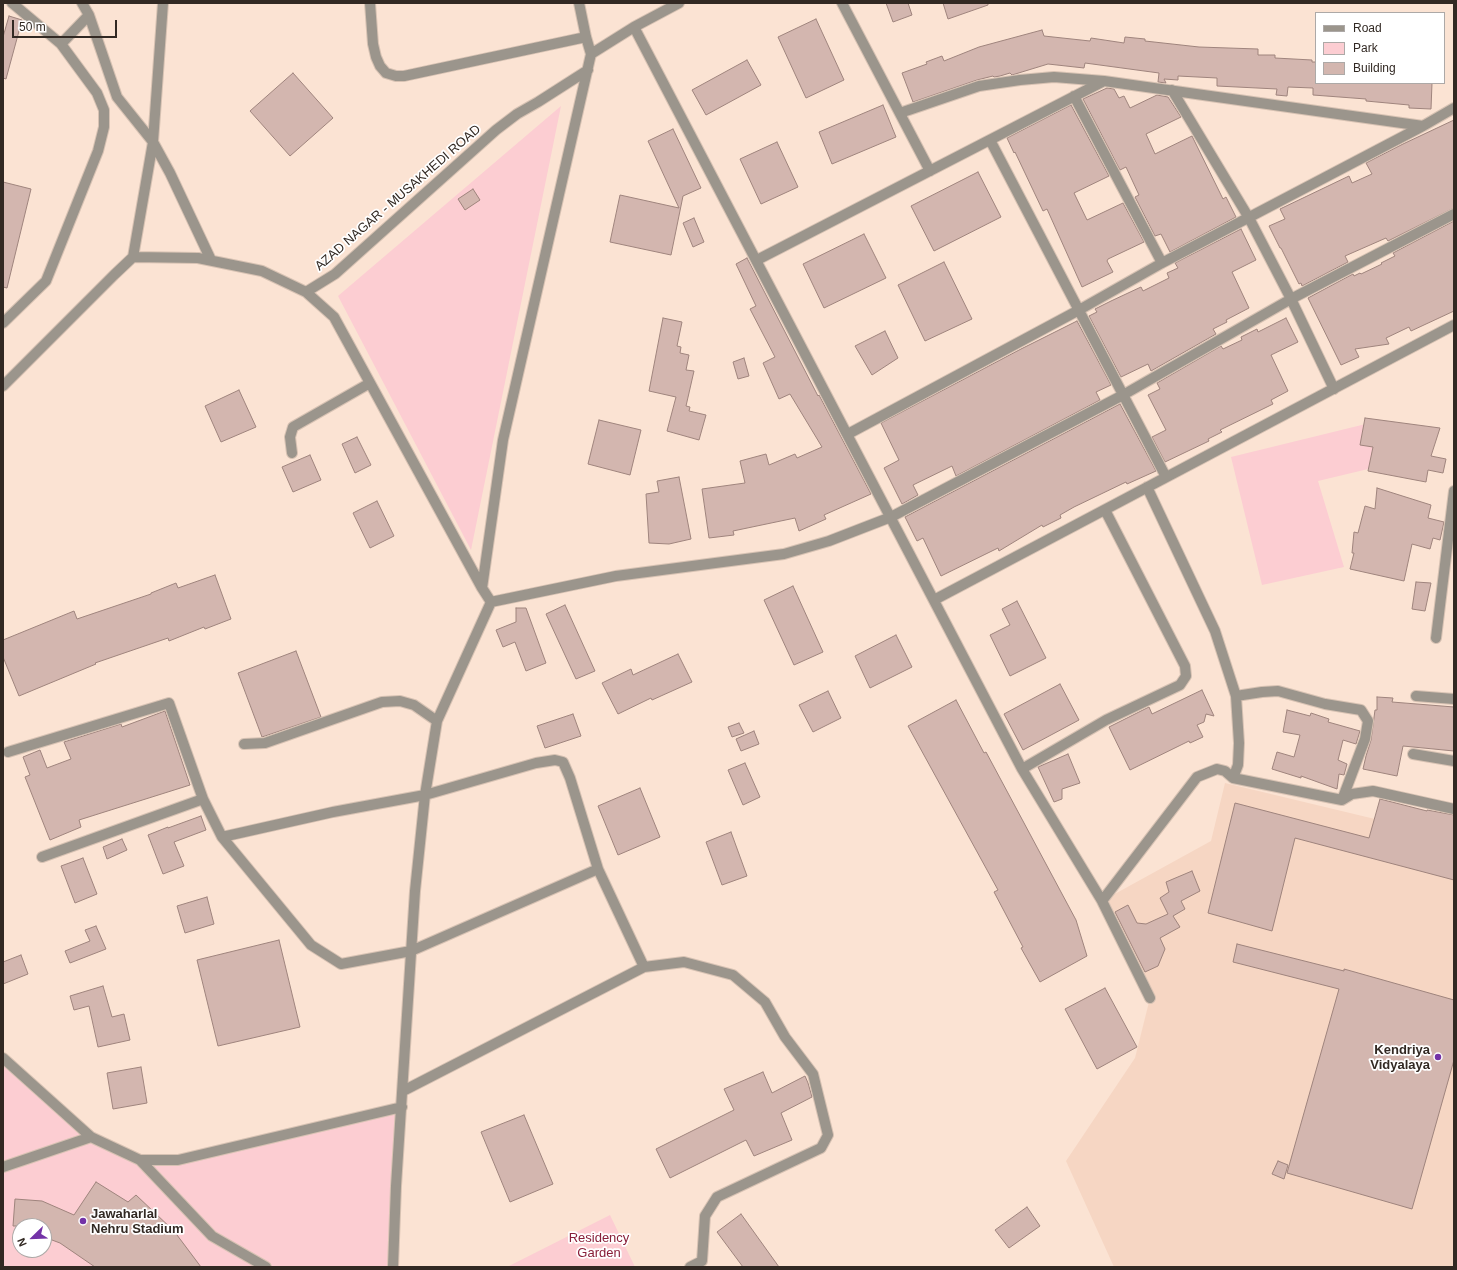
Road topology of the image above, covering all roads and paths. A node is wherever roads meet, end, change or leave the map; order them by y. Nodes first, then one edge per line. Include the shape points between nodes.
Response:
1 (12, 3) edge
2 (82, 3) edge
3 (163, 3) edge
4 (370, 3) edge
5 (579, 3) edge
6 (679, 3) edge
7 (842, 3) edge
8 (89, 15) junction
9 (634, 27) junction
10 (586, 37) junction
11 (61, 44) junction
12 (591, 54) junction
13 (588, 70) junction
14 (1104, 81) junction
15 (1172, 90) junction
16 (1074, 96) junction
17 (117, 97) junction
18 (103, 107) junction
19 (1454, 108) edge
20 (900, 113) junction
21 (1423, 126) junction
22 (990, 140) junction
23 (153, 142) junction
24 (930, 171) junction
25 (1454, 214) edge
26 (1249, 218) junction
27 (133, 257) junction
28 (211, 260) junction
29 (757, 260) junction
30 (1162, 263) junction
31 (306, 292) junction
32 (1291, 300) junction
33 (1079, 310) junction
34 (3, 323) edge
35 (1454, 325) edge
36 (370, 383) junction
37 (3, 386) edge
38 (1334, 389) junction
39 (1123, 395) junction
40 (848, 434) junction
41 (292, 453) dead end
42 (1166, 477) junction
43 (1147, 487) junction
44 (1454, 491) edge
45 (1105, 510) junction
46 (891, 517) junction
47 (482, 588) junction
48 (934, 600) junction
49 (492, 602) junction
50 (1436, 638) dead end
51 (1236, 696) junction
52 (1416, 696) dead end
53 (1454, 699) edge
54 (437, 720) junction
55 (244, 744) dead end
56 (8, 752) dead end
57 (1413, 754) dead end
58 (1454, 761) edge
59 (1022, 769) junction
60 (1233, 778) junction
61 (425, 795) junction
62 (203, 799) junction
63 (1342, 800) junction
64 (1454, 810) edge
65 (222, 837) junction
66 (42, 857) dead end
67 (598, 869) junction
68 (1102, 901) junction
69 (411, 951) junction
70 (644, 967) junction
71 (1150, 998) dead end
72 (3, 1058) edge
73 (403, 1091) junction
74 (402, 1108) junction
75 (91, 1137) junction
76 (140, 1160) junction
77 (3, 1167) edge
78 (702, 1264) edge
79 (266, 1267) edge
80 (393, 1267) edge
81 (690, 1267) edge

1 - 11 street
2 - 8 street
3 - 23 street
4 - 10 street via 376,57 386,73 396,76
5 - 10 street
6 - 9 street
7 - 20 street
8 - 11 street
8 - 17 street
9 - 12 street
9 - 29 street
10 - 12 street
11 - 18 street via 97,93
12 - 13 street
13 - 31 street, AZAD NAGAR - MUSAKHEDI ROAD via 496,130 335,274
13 - 47 street via 503,440
14 - 15 street
14 - 16 street
14 - 20 street via 1054,77 979,86
15 - 21 street
15 - 26 street
16 - 22 street
16 - 30 street
17 - 18 street
17 - 23 street
18 - 34 street via 104,127 98,150 46,281
19 - 21 street
20 - 24 street
21 - 26 street
22 - 24 street
22 - 33 street
23 - 27 street
23 - 28 street
24 - 29 street
25 - 32 street
26 - 30 street
26 - 32 street
27 - 28 street
27 - 37 street
28 - 31 street via 262,271
29 - 40 street
30 - 33 street
31 - 36 street via 334,317
32 - 38 street
32 - 39 street
33 - 39 street
33 - 40 street
35 - 38 street
36 - 41 street via 293,427 290,437
36 - 47 street
38 - 42 street
39 - 42 street
39 - 46 street
40 - 46 street
42 - 43 street
43 - 45 street
43 - 51 street via 1215,631
44 - 50 street
45 - 48 street
45 - 59 street via 1185,666 1186,676 1180,685 1106,720
46 - 48 street
46 - 49 street via 829,541 784,554 616,576
47 - 49 street
48 - 59 street
49 - 54 street
51 - 60 street via 1239,743 1238,765
51 - 63 street via 1278,691 1325,704 1361,710 1368,721 1365,739
52 - 53 street
54 - 55 street via 414,705 400,701 382,702 264,743
54 - 61 street
56 - 62 street via 169,703
57 - 58 street
59 - 68 street
60 - 63 street
60 - 68 street via 1225,771 1217,769 1197,777
61 - 65 street
61 - 67 street via 536,763 555,760 563,762
61 - 69 street
62 - 65 street
62 - 66 street
63 - 64 street via 1352,794 1373,791
65 - 69 street via 311,945 341,964
67 - 69 street
67 - 70 street
68 - 71 street
69 - 73 street
70 - 73 street
70 - 78 street via 684,962 733,975 765,1002 785,1037 813,1074 828,1135 821,1148 717,1198 705,1216
72 - 75 street
73 - 74 street
74 - 76 street via 178,1160
74 - 80 street
75 - 76 street
75 - 77 street
76 - 79 street via 212,1236
78 - 81 street

